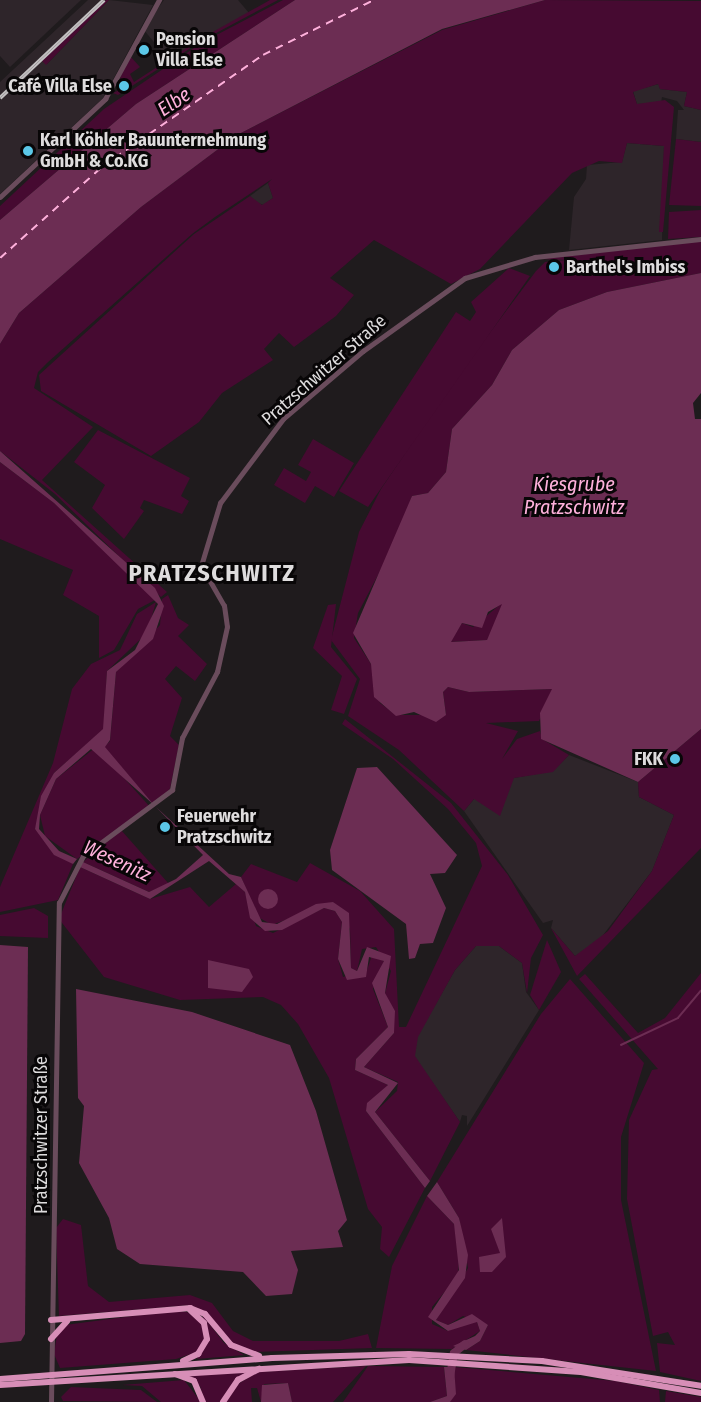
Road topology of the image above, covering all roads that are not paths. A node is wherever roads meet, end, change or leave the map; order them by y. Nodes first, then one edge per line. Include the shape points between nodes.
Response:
1 (159, 0) edge
2 (0, 197) edge
3 (701, 239) edge
4 (181, 1308) junction
5 (51, 1320) junction
6 (67, 1320) junction
7 (51, 1340) junction
8 (272, 1358) junction
9 (499, 1361) junction
10 (173, 1365) junction
11 (271, 1365) junction
12 (166, 1372) junction
13 (68, 1377) junction
14 (0, 1379) edge
15 (667, 1382) junction
16 (0, 1385) edge
17 (701, 1386) edge
18 (701, 1392) edge
19 (51, 1402) edge
20 (203, 1402) edge
21 (223, 1402) edge

1 - 2 street via 105,99
3 - 5 street, Pratzschwitzer Straße via 535,257 477,272 439,292 284,419 218,508 201,566 225,612 222,650 217,672 182,738 172,790 154,808 83,856 59,903
4 - 6 highway
4 - 8 highway via 202,1312 239,1350
4 - 10 highway via 203,1320 207,1339 198,1354
5 - 6 highway
5 - 7 street, Pratzschwitzer Straße
6 - 7 highway
7 - 19 street, Pratzschwitzer Straße
8 - 9 highway via 352,1353
8 - 10 highway
9 - 11 highway
9 - 15 highway
10 - 13 highway
11 - 12 highway
11 - 21 highway via 243,1376
12 - 13 highway
12 - 20 highway via 194,1381
13 - 14 highway
13 - 16 highway
15 - 17 highway
15 - 18 highway

